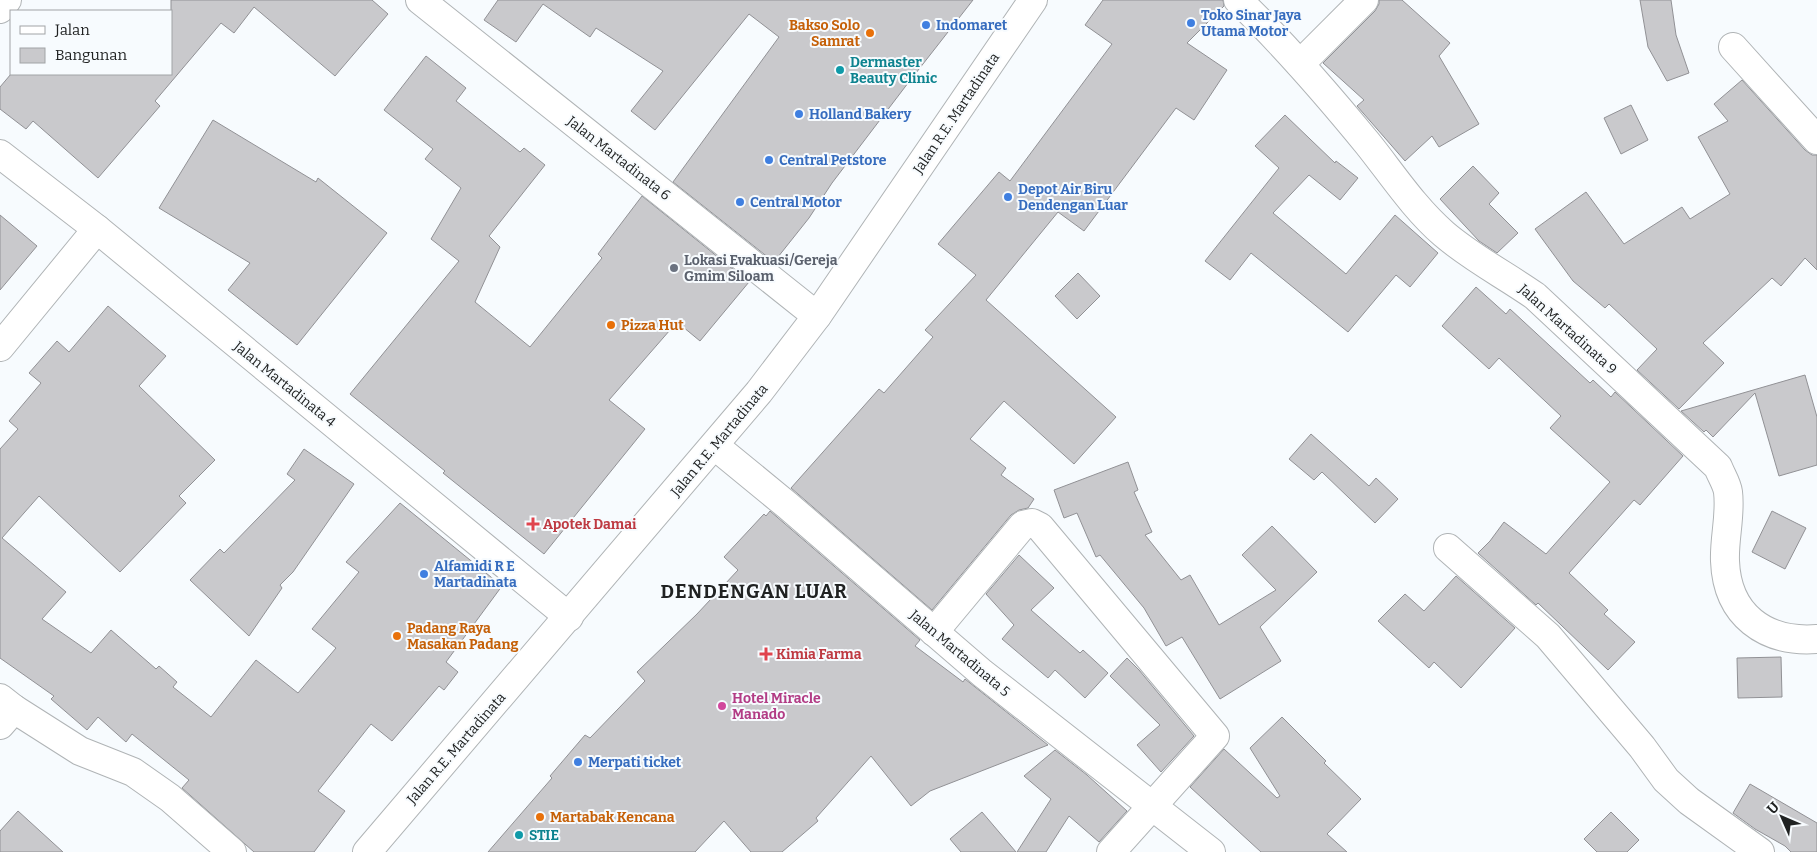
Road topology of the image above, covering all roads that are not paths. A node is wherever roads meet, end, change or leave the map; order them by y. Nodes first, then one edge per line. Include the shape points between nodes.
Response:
1 (7, 0) edge
2 (420, 0) edge
3 (1033, 0) edge
4 (1238, 0) edge
5 (1364, 0) edge
6 (0, 9) edge
7 (1733, 47) dead end
8 (1300, 64) junction
9 (1817, 140) edge
10 (0, 154) edge
11 (97, 229) junction
12 (817, 316) junction
13 (0, 347) edge
14 (716, 446) junction
15 (1448, 548) dead end
16 (569, 617) junction
17 (934, 632) junction
18 (1817, 639) edge
19 (5, 710) edge
20 (1151, 805) junction
21 (232, 852) edge
22 (367, 852) edge
23 (1111, 852) edge
24 (1211, 852) edge
25 (1760, 852) edge

1 - 6 main road
2 - 12 main road, Jalan Martadinata 6
3 - 12 main road, Jalan R.E. Martadinata
4 - 8 main road, Jalan Martadinata 9
5 - 8 main road
7 - 9 main road
8 - 18 main road, Jalan Martadinata 9 via 1444,234 1535,296 1718,467 1728,490 1725,561 1737,606 1754,625 1773,635
10 - 11 main road, Jalan Martadinata 4
11 - 13 main road
11 - 16 main road, Jalan Martadinata 4
12 - 14 main road, Jalan R.E. Martadinata
14 - 16 main road, Jalan R.E. Martadinata
14 - 17 main road, Jalan Martadinata 5
15 - 25 main road via 1548,636 1666,780 1688,801
16 - 22 main road, Jalan R.E. Martadinata
17 - 20 main road, Jalan Martadinata 5
17 - 20 main road via 1023,525 1032,523 1040,527 1215,736
19 - 21 main road via 80,751 133,772 170,798
20 - 23 main road
20 - 24 main road, Jalan Martadinata 5

